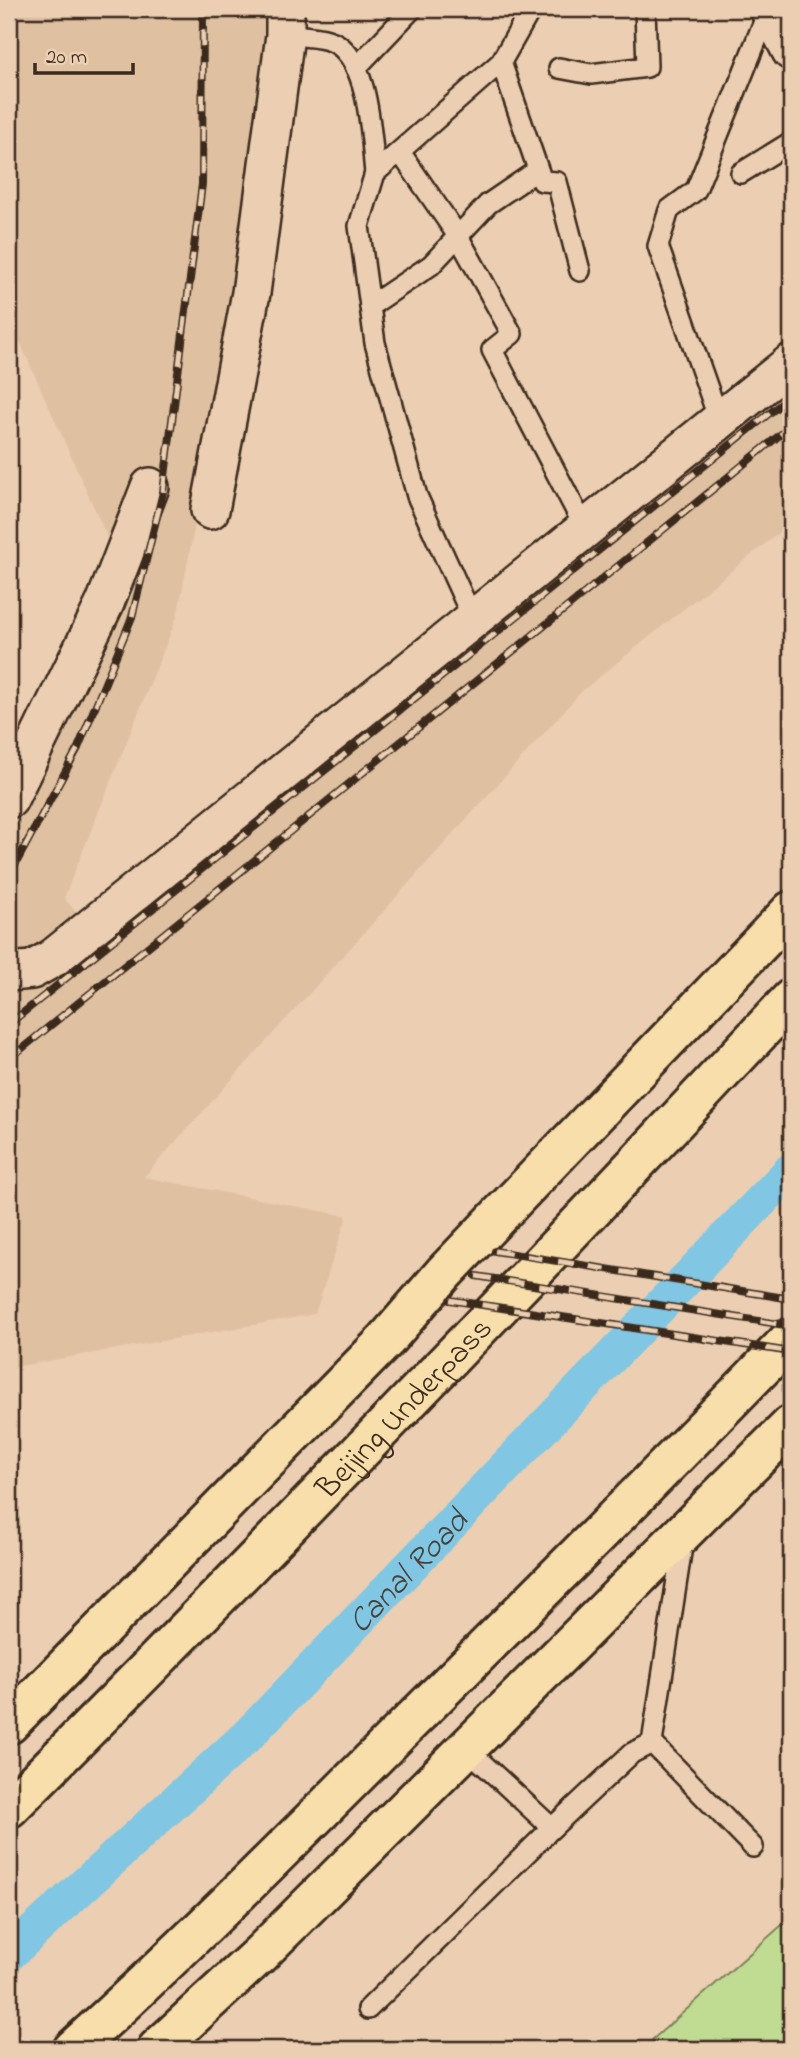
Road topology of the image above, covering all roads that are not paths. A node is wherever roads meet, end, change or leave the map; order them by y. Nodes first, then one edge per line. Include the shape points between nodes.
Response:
1 (412, 9) edge
2 (531, 9) edge
3 (646, 9) edge
4 (769, 9) edge
5 (285, 22) edge
6 (791, 51) edge
7 (501, 62) junction
8 (356, 68) junction
9 (559, 68) dead end
10 (791, 142) edge
11 (400, 152) junction
12 (538, 170) junction
13 (375, 173) junction
14 (741, 173) dead end
15 (458, 236) junction
16 (580, 271) dead end
17 (370, 306) junction
18 (791, 363) edge
19 (719, 421) junction
20 (150, 487) dead end
21 (210, 510) dead end
22 (586, 528) junction
23 (473, 619) junction
24 (9, 799) edge
25 (791, 911) edge
26 (9, 972) edge
27 (791, 999) edge
28 (791, 1338) edge
29 (791, 1427) edge
30 (685, 1531) junction
31 (9, 1724) edge
32 (653, 1743) junction
33 (467, 1749) junction
34 (9, 1808) edge
35 (552, 1828) junction
36 (753, 1847) dead end
37 (368, 2009) dead end
38 (73, 2049) edge
39 (157, 2049) edge

1 - 8 lane
2 - 7 lane
3 - 9 lane via 647,67 591,74
4 - 6 street
4 - 19 lane via 696,190 668,209 658,246
5 - 8 lane via 346,50
5 - 21 street via 251,293
7 - 11 lane
7 - 12 lane
8 - 13 lane via 363,82
10 - 14 lane
11 - 13 lane
11 - 15 lane
12 - 15 lane via 488,204
12 - 16 lane via 542,181 558,182
13 - 17 lane via 359,226
15 - 17 lane via 431,265
15 - 22 lane via 512,334 492,350
17 - 23 lane via 375,343 417,496
18 - 19 street
19 - 22 street
20 - 24 street via 106,603
22 - 23 street
23 - 26 street via 53,958 32,970
25 - 31 main road via 444,1273 386,1340
27 - 34 main road, Beijing Underpass via 379,1434
28 - 38 main road via 356,1776
29 - 30 main road
30 - 32 lane
30 - 33 main road
32 - 35 lane via 632,1754
32 - 36 lane
33 - 35 lane
33 - 39 main road
35 - 37 lane

